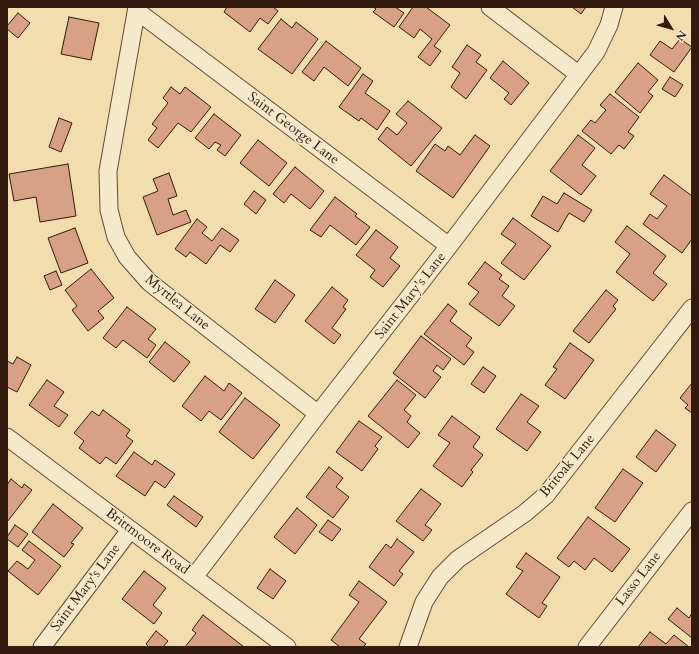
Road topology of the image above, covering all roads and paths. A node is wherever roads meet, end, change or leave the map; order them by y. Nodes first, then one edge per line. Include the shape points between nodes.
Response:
1 (490, 7) edge
2 (614, 7) edge
3 (137, 9) edge
4 (578, 74) junction
5 (449, 246) junction
6 (692, 308) edge
7 (318, 414) junction
8 (8, 440) edge
9 (692, 512) edge
10 (130, 530) junction
11 (194, 577) junction
12 (42, 647) edge
13 (287, 647) edge
14 (408, 647) edge
15 (587, 647) edge

1 - 4 street
2 - 4 street, Saint Mary's Lane via 610,25 596,52
3 - 5 street, Saint George Lane
3 - 7 street, Myrtlea Lane via 108,171 109,210 116,237 127,257 149,282
4 - 5 street, Saint Mary's Lane
5 - 7 street, Saint Mary's Lane
6 - 14 street, Britoak Lane via 546,496 458,559 440,577 424,602
7 - 11 street, Saint Mary's Lane
8 - 10 street, Brittmoore Road
9 - 15 street, Lasso Lane
10 - 11 street, Brittmoore Road
10 - 12 street, Saint Mary's Lane
11 - 13 street, Brittmoore Road

